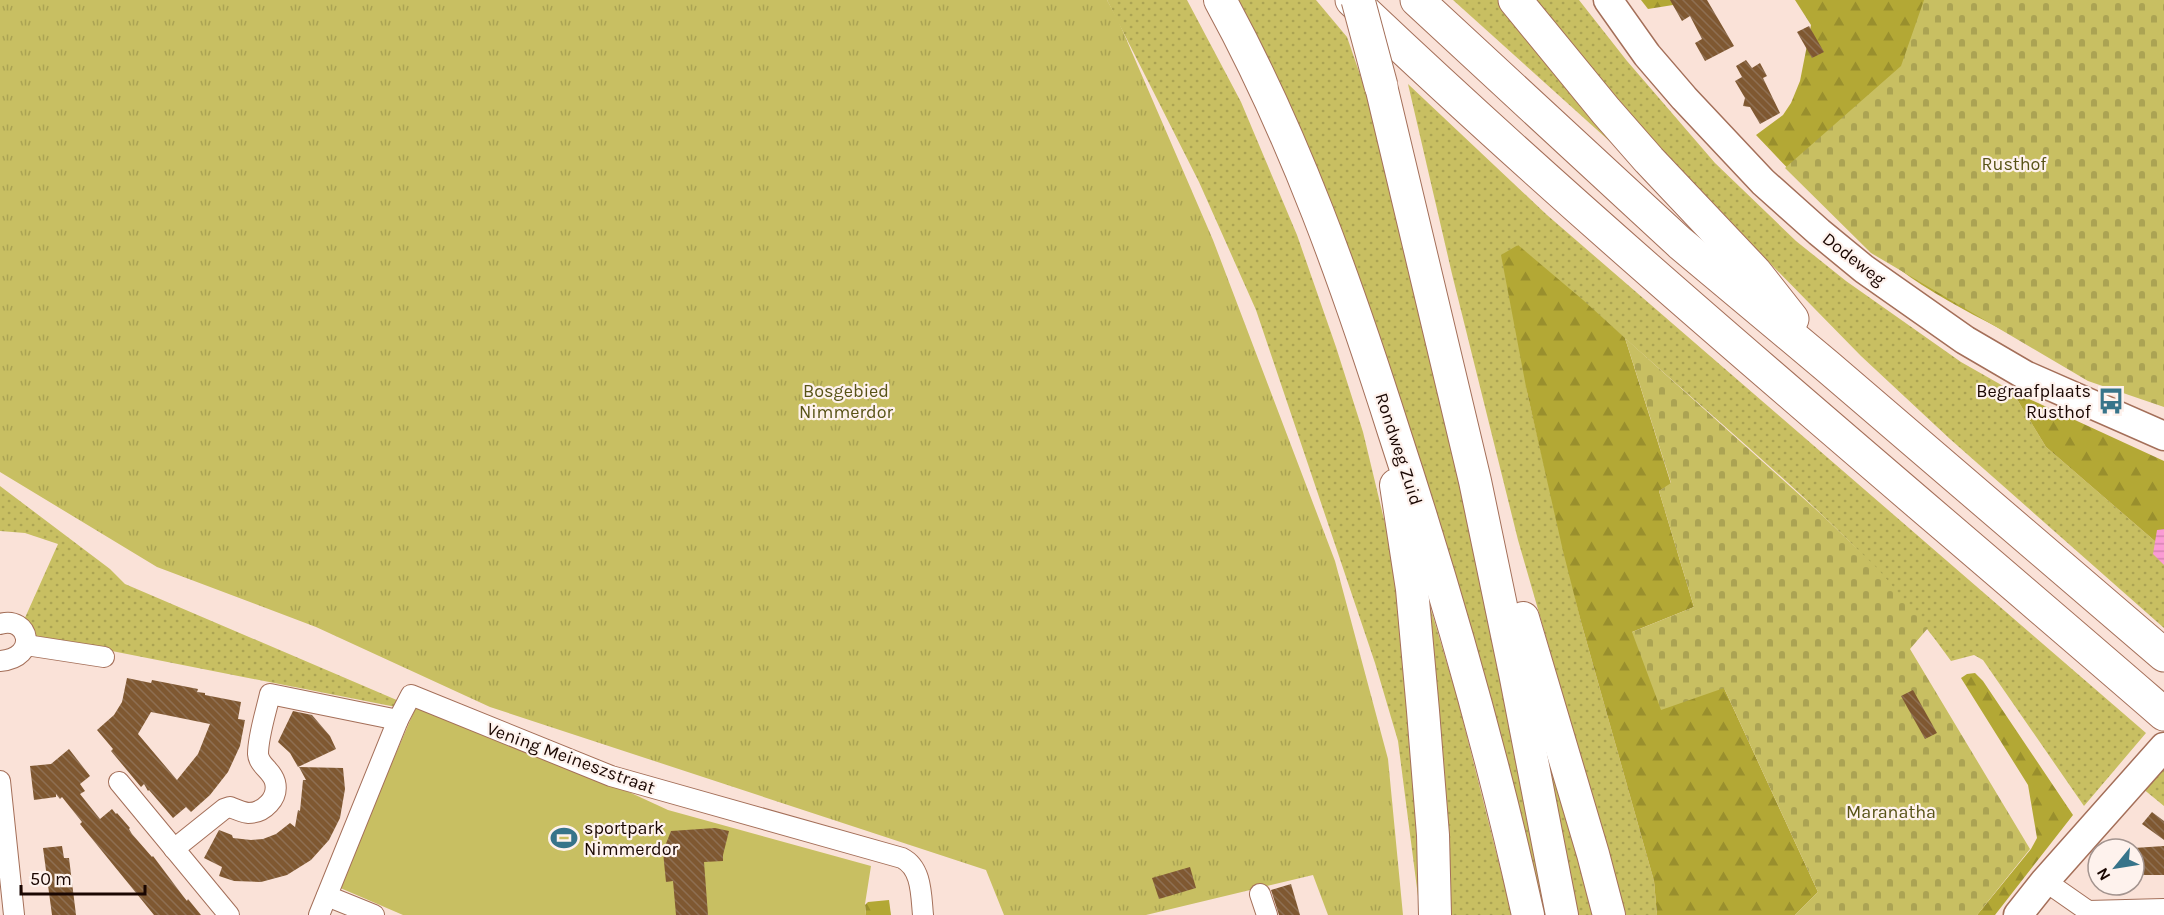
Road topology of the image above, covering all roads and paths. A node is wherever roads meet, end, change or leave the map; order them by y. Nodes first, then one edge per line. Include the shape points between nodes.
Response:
1 (1220, 0) edge
2 (1352, 0) edge
3 (1358, 0) edge
4 (1417, 0) edge
5 (1515, 0) edge
6 (1608, 0) edge
7 (1381, 86) joint
8 (1827, 366) junction
9 (1386, 407) junction
10 (2164, 436) edge
11 (1475, 482) junction
12 (0, 624) edge
13 (26, 645) junction
14 (2164, 655) edge
15 (104, 657) dead end
16 (0, 661) edge
17 (2164, 714) edge
18 (398, 720) junction
19 (2164, 747) edge
20 (0, 781) edge
21 (119, 782) dead end
22 (174, 849) junction
23 (2045, 881) junction
24 (1260, 894) dead end
25 (327, 896) junction
26 (2164, 909) edge
27 (14, 915) edge
28 (229, 915) edge
29 (319, 915) edge
30 (374, 915) edge
31 (924, 915) edge
32 (1267, 915) edge
33 (1435, 915) edge
34 (1528, 915) edge
35 (1562, 915) edge
36 (1609, 915) edge
37 (2018, 915) edge

1 - 9 main road, Rondweg Zuid via 1284,129 1330,243
2 - 17 highway via 1642,264
3 - 7 highway, bridge
4 - 8 highway via 1680,243
5 - 8 highway via 1642,152 1755,272
6 - 10 street, Dodeweg via 1647,55 1763,182 1864,269 1957,335 2025,375
7 - 11 main road
8 - 14 highway
9 - 33 main road via 1412,589 1433,835
9 - 34 main road, Rondweg Zuid via 1457,639
11 - 35 main road
11 - 36 main road via 1520,607
12 - 13 street via 16,624 26,636
13 - 15 street
13 - 16 street via 19,657
18 - 22 street via 270,693 258,752 261,764 275,782 268,805 246,813 230,807 224,809
18 - 25 street, Vening Meineszstraat
18 - 31 street, Vening Meineszstraat via 411,695 641,786 902,858 909,861 917,875
19 - 23 street
20 - 27 street
21 - 22 street
22 - 28 street
23 - 26 street via 2088,911
23 - 37 street
24 - 32 street
25 - 29 street, Vening Meineszstraat
25 - 30 street

